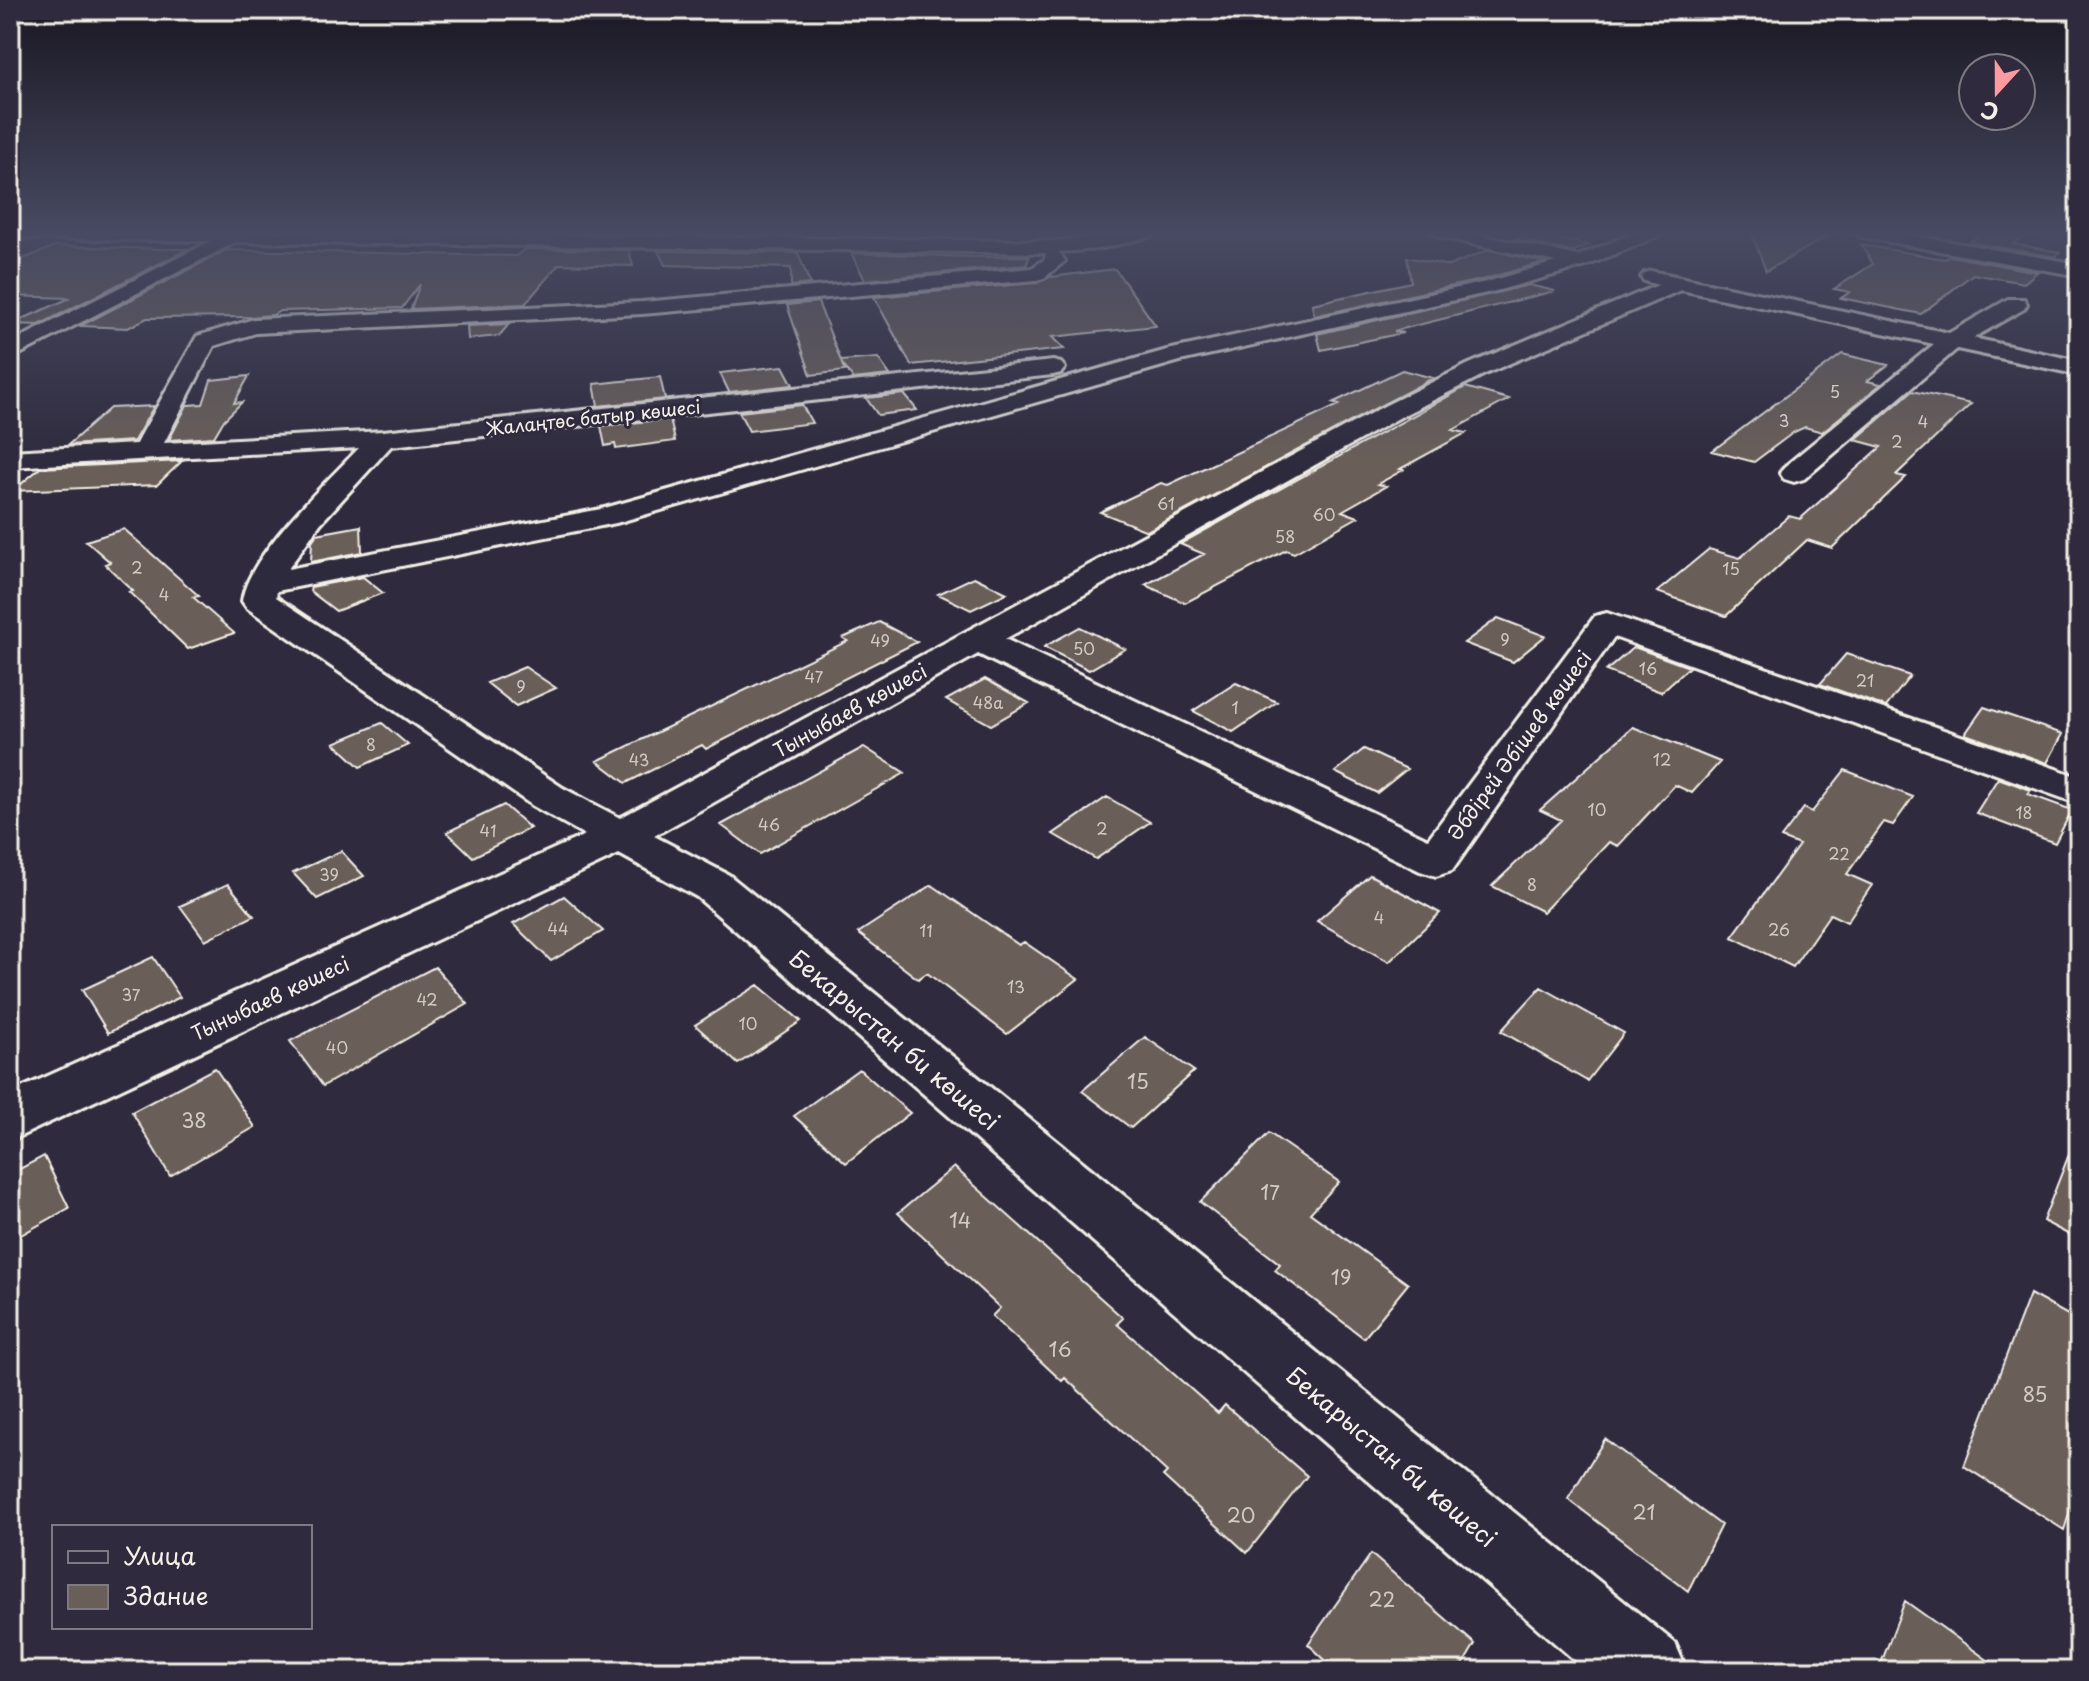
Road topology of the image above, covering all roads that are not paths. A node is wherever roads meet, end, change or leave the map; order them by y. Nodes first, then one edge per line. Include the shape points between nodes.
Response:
1 (91, 310) edge
2 (589, 310) edge
3 (1381, 310) edge
4 (1615, 310) edge
5 (1808, 310) edge
6 (2005, 310) edge
7 (1952, 341) junction
8 (10, 352) edge
9 (1175, 355) junction
10 (2079, 368) edge
11 (383, 439) junction
12 (145, 452) junction
13 (10, 459) edge
14 (1794, 473) dead end
15 (261, 584) junction
16 (978, 640) junction
17 (2079, 791) edge
18 (620, 836) junction
19 (10, 1118) edge
20 (1647, 1671) edge

1 - 8 street
2 - 12 street via 254,326 205,341
3 - 9 street, Жалаңтөс батыр көшесі
4 - 16 street, Тыныбаев көшесі via 1395,410
5 - 7 street
6 - 7 street
7 - 10 street
7 - 14 street
9 - 11 street, Жалаңтөс батыр көшесі
9 - 15 street, Жалаңтөс батыр көшесі via 605,517
11 - 12 street, Жалаңтөс батыр көшесі
11 - 15 street via 309,518
12 - 13 street, Жалаңтөс батыр көшесі
15 - 18 street, Бекарыстан би көшесі via 259,601 548,797
16 - 17 street, Әбдірей Әбішев көшесі via 1436,861 1607,623
16 - 18 street, Тыныбаев көшесі
18 - 19 street, Тыныбаев көшесі
18 - 20 street, Бекарыстан би көшесі via 713,886

